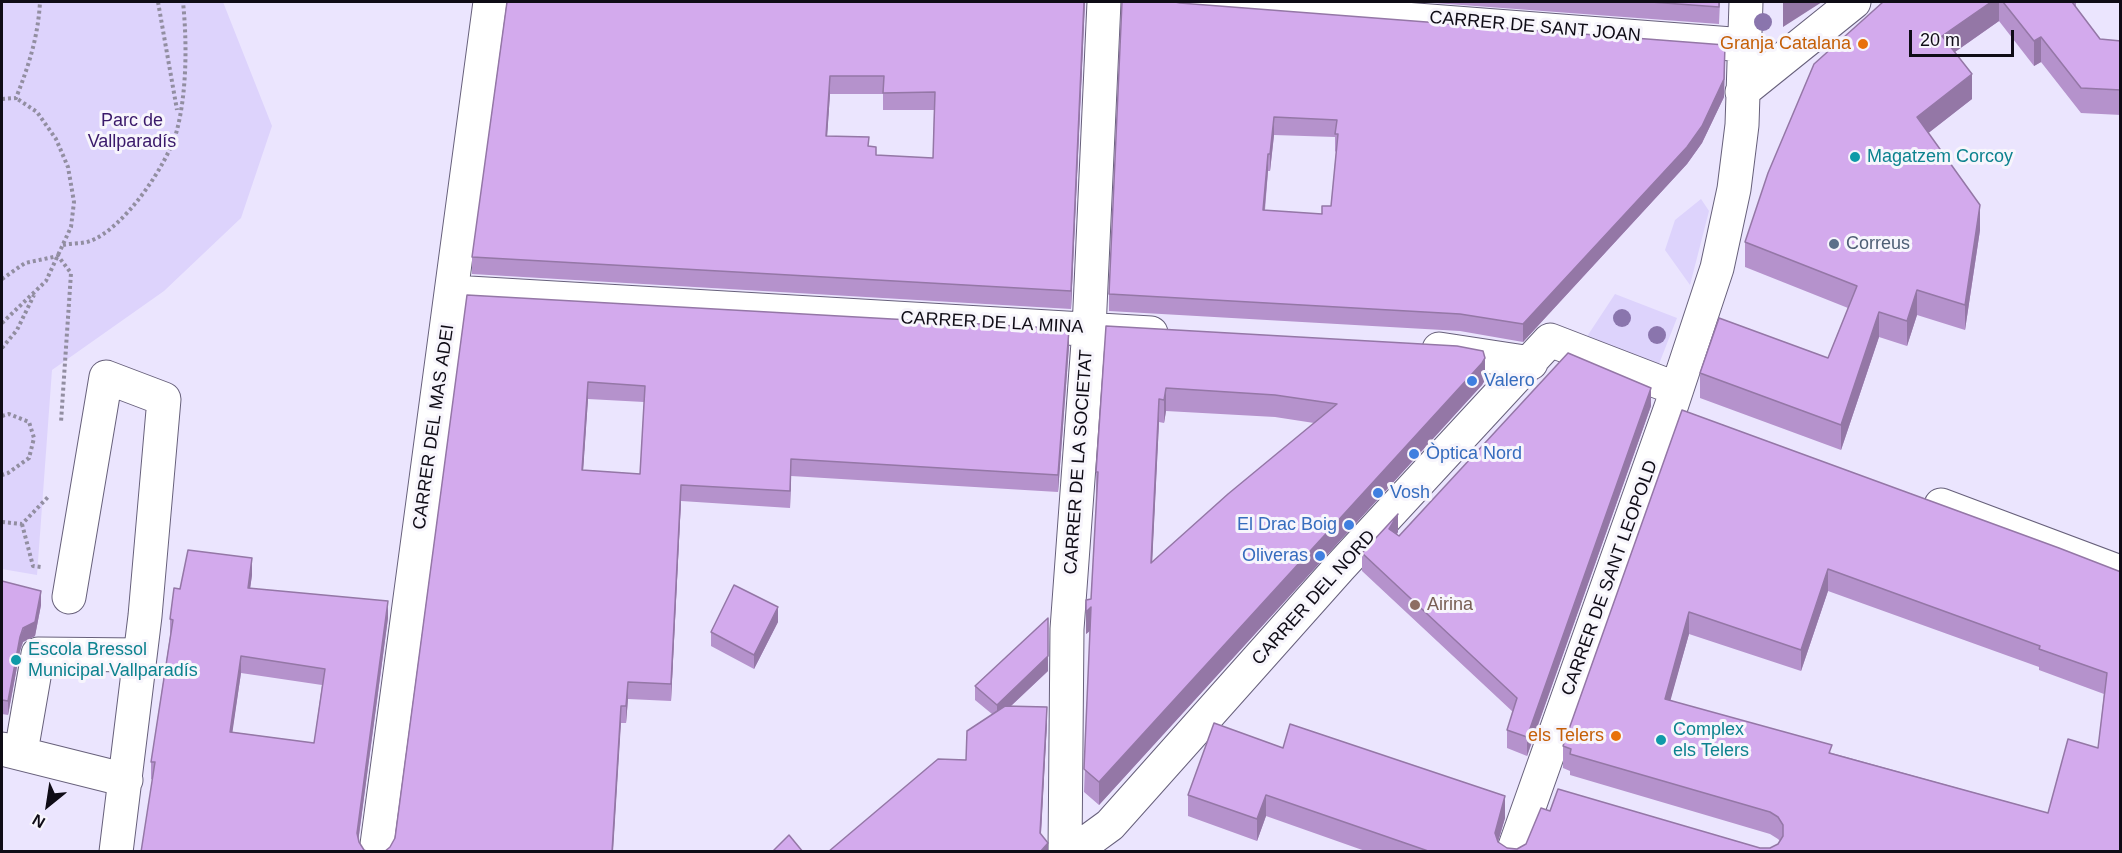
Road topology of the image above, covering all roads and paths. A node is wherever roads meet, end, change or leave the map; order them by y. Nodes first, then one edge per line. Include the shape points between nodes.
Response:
1 (40, 2) edge
2 (158, 2) edge
3 (183, 2) edge
4 (490, 2) edge
5 (1104, 2) edge
6 (1181, 2) edge
7 (1746, 2) edge
8 (1854, 2) edge
9 (1745, 45) junction
10 (1743, 92) junction
11 (16, 98) junction
12 (2, 99) edge
13 (178, 117) junction
14 (63, 245) junction
15 (58, 256) junction
16 (2, 279) edge
17 (36, 292) junction
18 (452, 292) junction
19 (70, 318) dead end
20 (2, 323) edge
21 (1089, 329) junction
22 (1177, 335) edge
23 (2, 348) edge
24 (1412, 348) edge
25 (1541, 352) junction
26 (1681, 404) junction
27 (2, 416) edge
28 (2, 475) edge
29 (56, 490) dead end
30 (1918, 496) edge
31 (2, 522) edge
32 (22, 524) junction
33 (33, 566) dead end
34 (2121, 572) edge
35 (69, 597) dead end
36 (140, 655) junction
37 (11, 750) edge
38 (126, 780) junction
39 (116, 852) edge
40 (376, 852) edge
41 (1065, 852) edge
42 (1073, 852) edge
43 (1513, 852) edge

1 - 11 path via 35,48
2 - 13 path
3 - 13 path via 186,51
4 - 18 street, CARRER DEL MAS ADEI
5 - 21 street, CARRER DE LA SOCIETAT
6 - 9 street, CARRER DE SANT JOAN
7 - 9 street, CARRER DE SANT LEOPOLD
8 - 10 street
9 - 10 street, CARRER DE SANT LEOPOLD
10 - 26 street, CARRER DE SANT LEOPOLD via 1734,189
11 - 12 path
11 - 14 path via 37,112 57,139 68,167 74,202 71,226
13 - 14 path via 170,147 130,209 90,241
14 - 15 path
15 - 16 path via 25,262
15 - 17 path
15 - 19 path via 71,273
17 - 20 path
17 - 23 path via 17,330
18 - 21 street, CARRER DE LA MINA
18 - 40 street, CARRER DEL MAS ADEI
21 - 22 street, CARRER DE LA MINA
21 - 41 street, CARRER DE LA SOCIETAT via 1067,629
24 - 25 street
25 - 26 street
25 - 42 street, CARRER DEL NORD via 1340,567 1110,825
26 - 43 street, CARRER DE SANT LEOPOLD via 1552,790
27 - 28 path via 9,414 29,422 34,438 29,458
29 - 32 path
30 - 34 street
31 - 32 path
32 - 33 path
35 - 36 street via 106,377 164,399
36 - 37 street via 38,654
36 - 38 street
37 - 38 street
38 - 39 street

